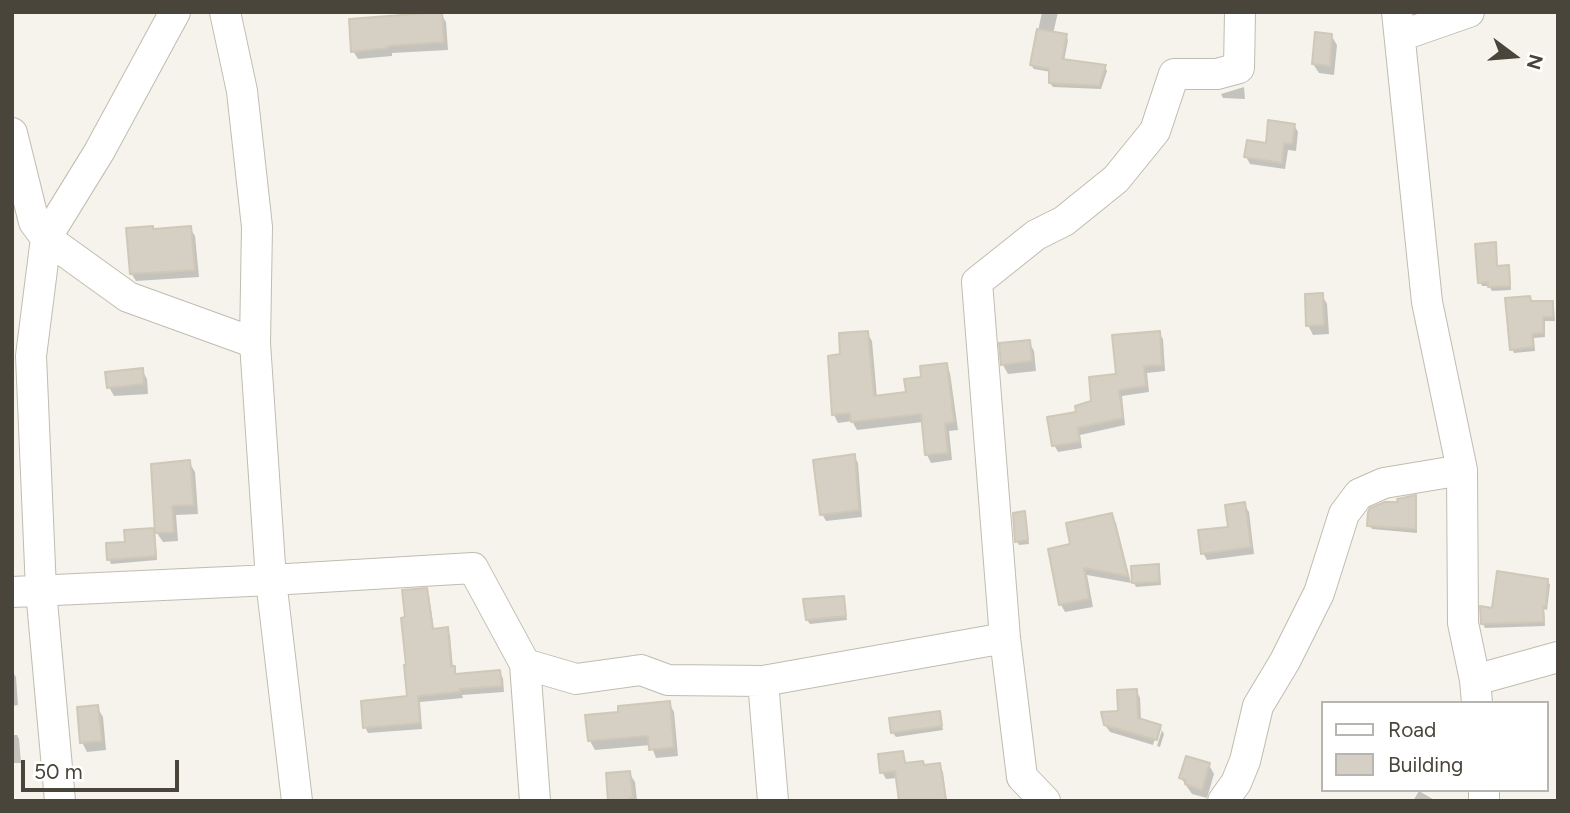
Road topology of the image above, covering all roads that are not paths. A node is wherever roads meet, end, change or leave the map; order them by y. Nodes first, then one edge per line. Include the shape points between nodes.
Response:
1 (175, 12) edge
2 (225, 12) edge
3 (1240, 12) edge
4 (1469, 12) edge
5 (1399, 24) edge
6 (12, 133) edge
7 (46, 238) junction
8 (255, 344) junction
9 (1462, 470) junction
10 (271, 580) junction
11 (27, 591) edge
12 (1004, 638) junction
13 (1558, 657) edge
14 (525, 664) junction
15 (763, 681) junction
16 (1476, 692) edge
17 (60, 801) edge
18 (297, 801) edge
19 (535, 801) edge
20 (773, 801) edge
21 (1045, 801) edge
22 (1223, 801) edge

1 - 7 street
2 - 8 street via 242,90 257,227
3 - 12 street via 1239,68 1217,74 1174,74 1155,131 1116,179 977,282
4 - 5 street
5 - 9 street via 1427,302
6 - 7 street via 34,222
7 - 8 street via 128,296
7 - 11 street via 31,356
8 - 10 street
9 - 16 street via 1463,623
9 - 22 street via 1384,483 1359,494 1343,514 1319,593 1258,706 1245,761
10 - 11 street
10 - 14 street via 473,568
10 - 18 street
11 - 17 street
12 - 15 street
12 - 21 street via 1022,777
13 - 16 street
14 - 15 street via 576,678 641,670 667,680
14 - 19 street
15 - 20 street

